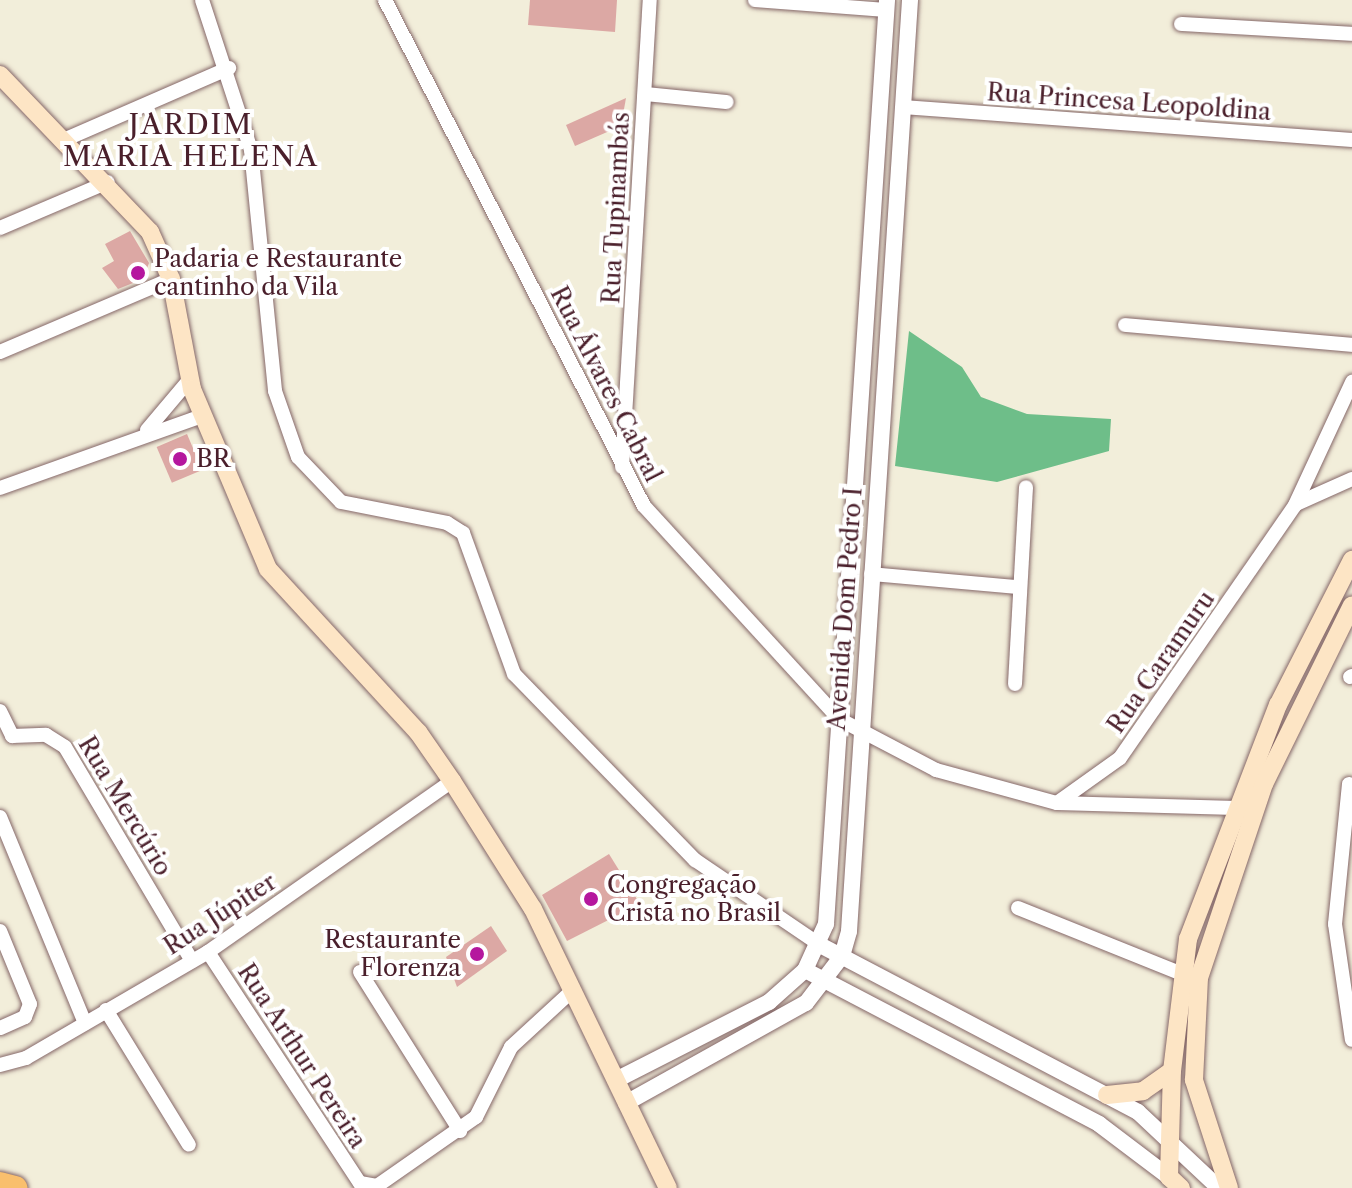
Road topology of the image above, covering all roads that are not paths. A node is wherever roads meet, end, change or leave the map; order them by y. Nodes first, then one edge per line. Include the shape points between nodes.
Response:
1 (202, 0) edge
2 (385, 0) edge
3 (650, 0) edge
4 (755, 0) edge
5 (910, 0) edge
6 (886, 5) edge
7 (1181, 24) dead end
8 (1352, 34) edge
9 (229, 68) junction
10 (0, 75) edge
11 (645, 94) junction
12 (727, 102) dead end
13 (903, 107) junction
14 (66, 139) junction
15 (1352, 140) edge
16 (108, 182) junction
17 (0, 228) edge
18 (871, 236) junction
19 (894, 238) junction
20 (171, 279) junction
21 (1125, 325) dead end
22 (1352, 345) edge
23 (0, 352) edge
24 (191, 378) junction
25 (1352, 382) edge
26 (202, 416) junction
27 (147, 430) junction
28 (622, 467) junction
29 (1352, 479) edge
30 (1026, 487) dead end
31 (0, 488) edge
32 (1295, 505) junction
33 (1352, 560) edge
34 (871, 574) junction
35 (1016, 587) junction
36 (1352, 605) edge
37 (1015, 684) dead end
38 (0, 711) edge
39 (839, 719) junction
40 (861, 735) junction
41 (6, 738) edge
42 (452, 781) junction
43 (1349, 784) dead end
44 (1057, 803) junction
45 (1236, 808) junction
46 (0, 817) edge
47 (1018, 908) dead end
48 (1335, 924) junction
49 (1352, 929) edge
50 (0, 931) edge
51 (820, 945) junction
52 (208, 952) junction
53 (842, 956) junction
54 (192, 961) junction
55 (805, 970) junction
56 (360, 972) dead end
57 (1180, 973) junction
58 (827, 981) junction
59 (573, 990) junction
60 (106, 1010) junction
61 (85, 1023) junction
62 (0, 1028) edge
63 (1352, 1040) edge
64 (0, 1065) edge
65 (1172, 1071) junction
66 (616, 1080) junction
67 (1107, 1095) junction
68 (626, 1103) junction
69 (460, 1131) junction
70 (1172, 1138) junction
71 (189, 1145) dead end
72 (1175, 1182) edge
73 (0, 1184) edge
74 (15, 1188) edge
75 (668, 1188) edge
76 (1219, 1188) edge
77 (1229, 1188) edge

1 - 9 street
2 - 28 street, Rua Álvares Cabral
3 - 11 street, Rua Tupinambás
4 - 6 street
5 - 13 street, Avenida Dom Pedro I
6 - 18 street, Avenida Dom Pedro I
7 - 8 street
9 - 14 street
9 - 51 street via 259,199 275,391 298,457 341,502 447,523 463,533 514,674 695,860
10 - 14 main road
11 - 12 street
11 - 28 street, Rua Tupinambás
13 - 15 street, Rua Princesa Leopoldina
13 - 19 street, Avenida Dom Pedro I
14 - 16 main road
16 - 17 street
16 - 20 main road via 150,232
18 - 19 street
18 - 39 street, Avenida Dom Pedro I
19 - 34 street, Avenida Dom Pedro I
20 - 23 street
20 - 24 main road
21 - 22 street
24 - 26 main road
24 - 27 street
25 - 32 street, Rua Caramuru
26 - 27 street
26 - 42 main road via 268,569 418,732
27 - 31 street
28 - 39 street, Rua Álvares Cabral via 677,548
29 - 32 street
30 - 35 street
32 - 44 street, Rua Caramuru via 1141,734
33 - 45 main road via 1302,652
34 - 35 street
34 - 40 street, Avenida Dom Pedro I
35 - 37 street
36 - 77 main road via 1264,784 1199,978 1196,1093
38 - 41 street, Rua Mercúrio
39 - 40 street, Rua Álvares Cabral
39 - 51 street, Avenida Dom Pedro I
40 - 44 street via 936,770
40 - 53 street, Avenida Dom Pedro I
41 - 54 street, Rua Mercúrio via 60,741
42 - 52 street, Rua Júpiter
42 - 59 main road via 533,909
43 - 48 street
44 - 45 street
45 - 57 main road
46 - 61 street
47 - 57 street via 1129,959
48 - 49 street
48 - 63 street
50 - 62 street via 30,1004 25,1017
51 - 53 street
51 - 55 street, Avenida Dom Pedro I
52 - 54 street, Rua Júpiter
52 - 69 street, Rua Arthur Pereira via 360,1183 389,1181
53 - 58 street, Avenida Dom Pedro I
53 - 67 street
54 - 60 street, Rua Júpiter
55 - 58 street
55 - 66 street, Avenida Dom Pedro I via 769,1002
56 - 69 street
57 - 65 main road
58 - 68 street, Avenida Dom Pedro I via 777,1025
58 - 72 street via 1099,1124
59 - 66 main road
59 - 69 street via 525,1029 476,1117
60 - 61 street, Rua Júpiter
60 - 71 street
61 - 64 street, Rua Júpiter
65 - 67 main road via 1143,1091
65 - 70 main road
66 - 68 main road
67 - 70 street
68 - 75 main road
70 - 72 main road
70 - 76 street
73 - 74 highway

